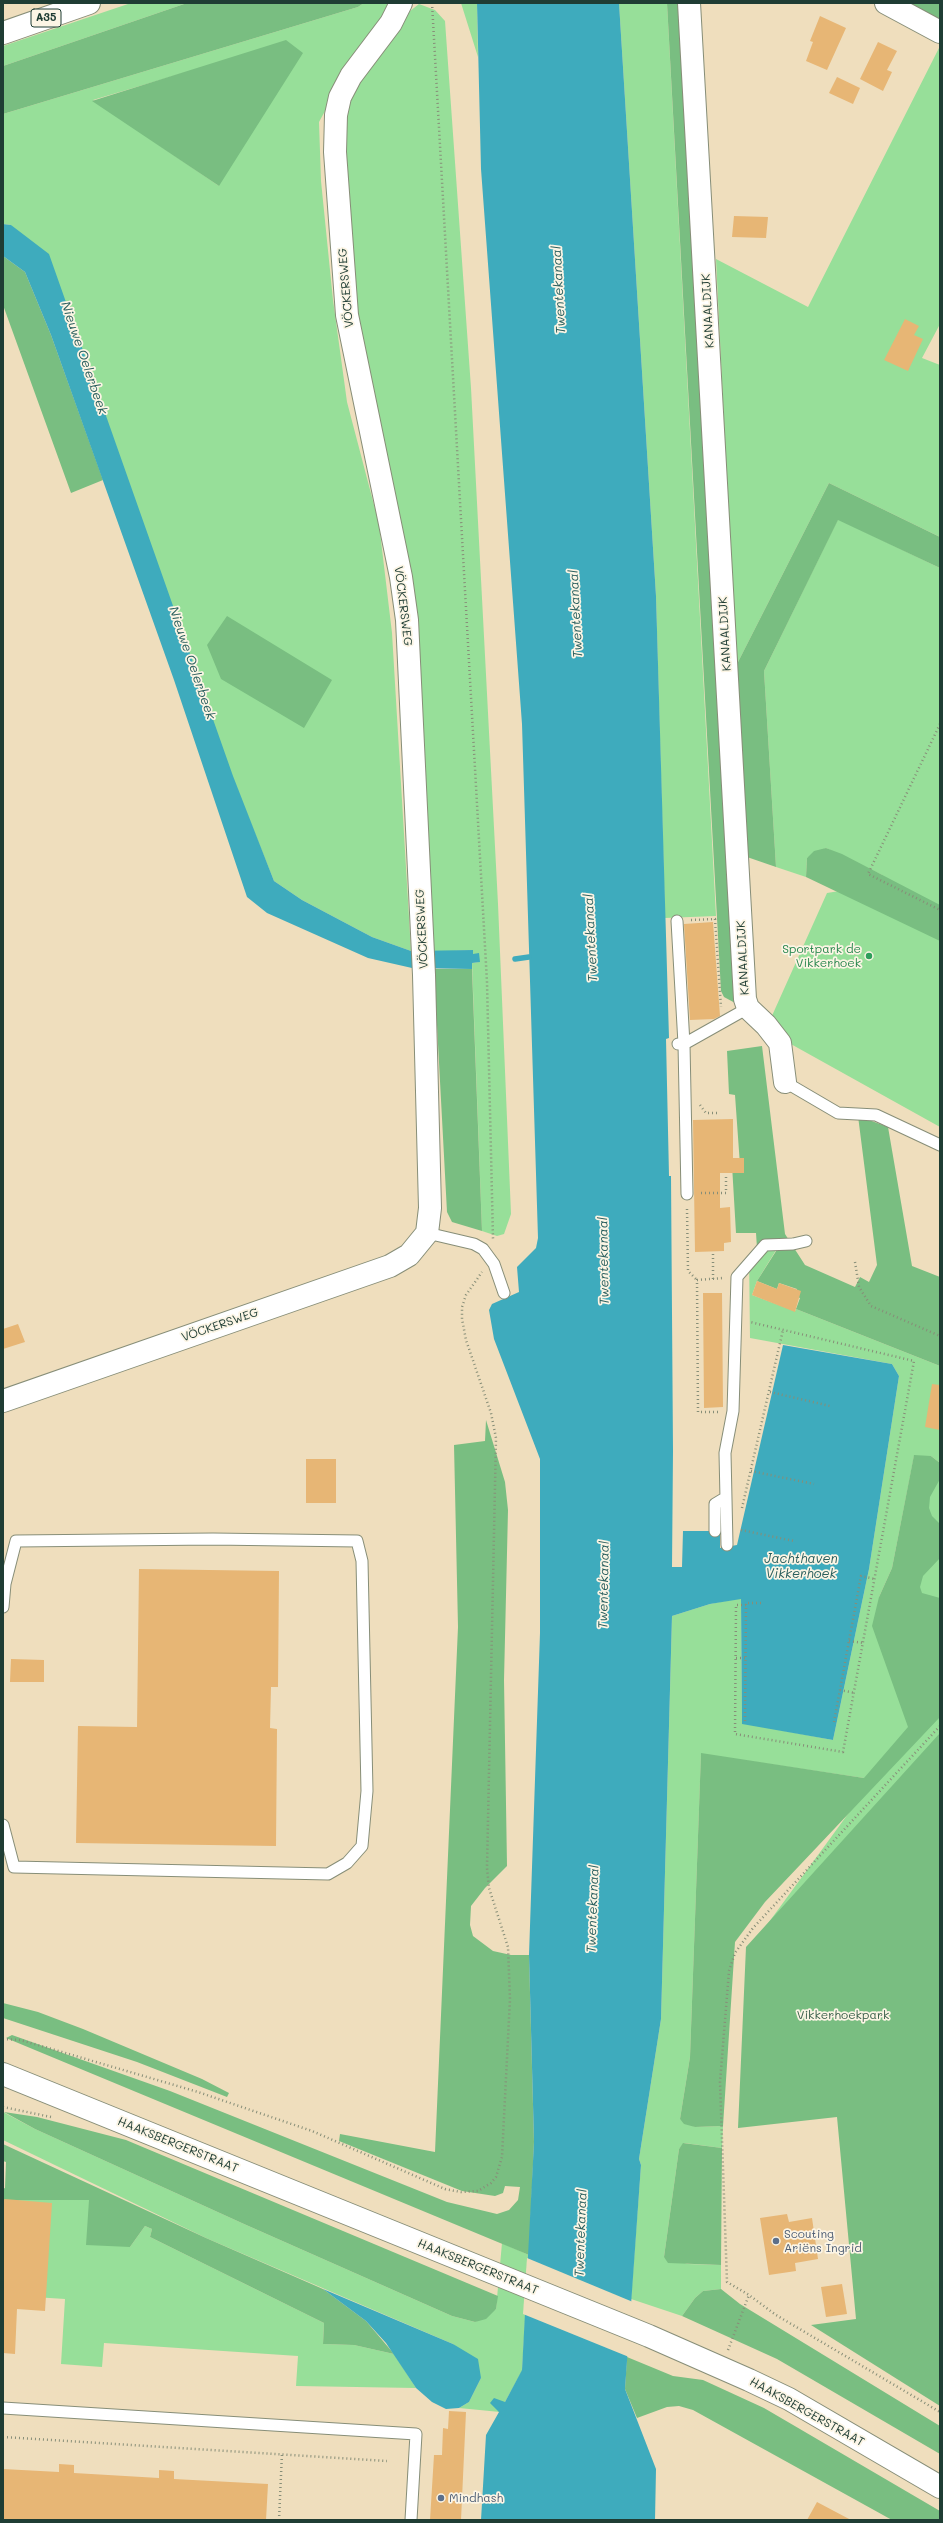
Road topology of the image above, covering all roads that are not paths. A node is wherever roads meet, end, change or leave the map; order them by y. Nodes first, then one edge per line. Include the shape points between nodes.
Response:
1 (89, 3) edge
2 (401, 3) edge
3 (690, 3) edge
4 (886, 3) edge
5 (940, 32) edge
6 (3, 33) edge
7 (677, 922) road end
8 (748, 1008) junction
9 (681, 1044) junction
10 (785, 1082) joint
11 (940, 1145) edge
12 (687, 1194) road end
13 (427, 1233) junction
14 (806, 1241) dead end
15 (504, 1293) dead end
16 (3, 1401) edge
17 (725, 1498) junction
18 (715, 1531) dead end
19 (727, 1544) road end
20 (3, 1607) edge
21 (3, 1825) edge
22 (3, 2074) edge
23 (3, 2408) edge
24 (940, 2487) edge
25 (411, 2520) edge

1 - 6 main road, A35
2 - 13 main road, VÖCKERSWEG via 391,23 351,76 340,97 336,115 335,152 347,315 401,577 407,620 424,975 430,1208
3 - 8 main road, KANAALDIJK via 745,999
4 - 5 main road
7 - 9 lane
8 - 9 lane
8 - 10 main road, KANAALDIJK via 780,1043
9 - 12 lane
10 - 11 lane, KANAALDIJK via 838,1114 876,1114
13 - 15 lane via 474,1244 488,1254
13 - 16 main road, VÖCKERSWEG via 409,1256 390,1266
14 - 17 lane via 765,1245 737,1277 732,1411 725,1453
17 - 18 lane via 715,1504
17 - 19 lane
20 - 21 lane via 5,1584 16,1541 357,1541 362,1562 367,1791 362,1846 347,1863 328,1874 14,1867
22 - 24 main road, HAAKSBERGERSTRAAT via 649,2336 789,2399
23 - 25 lane via 416,2434

